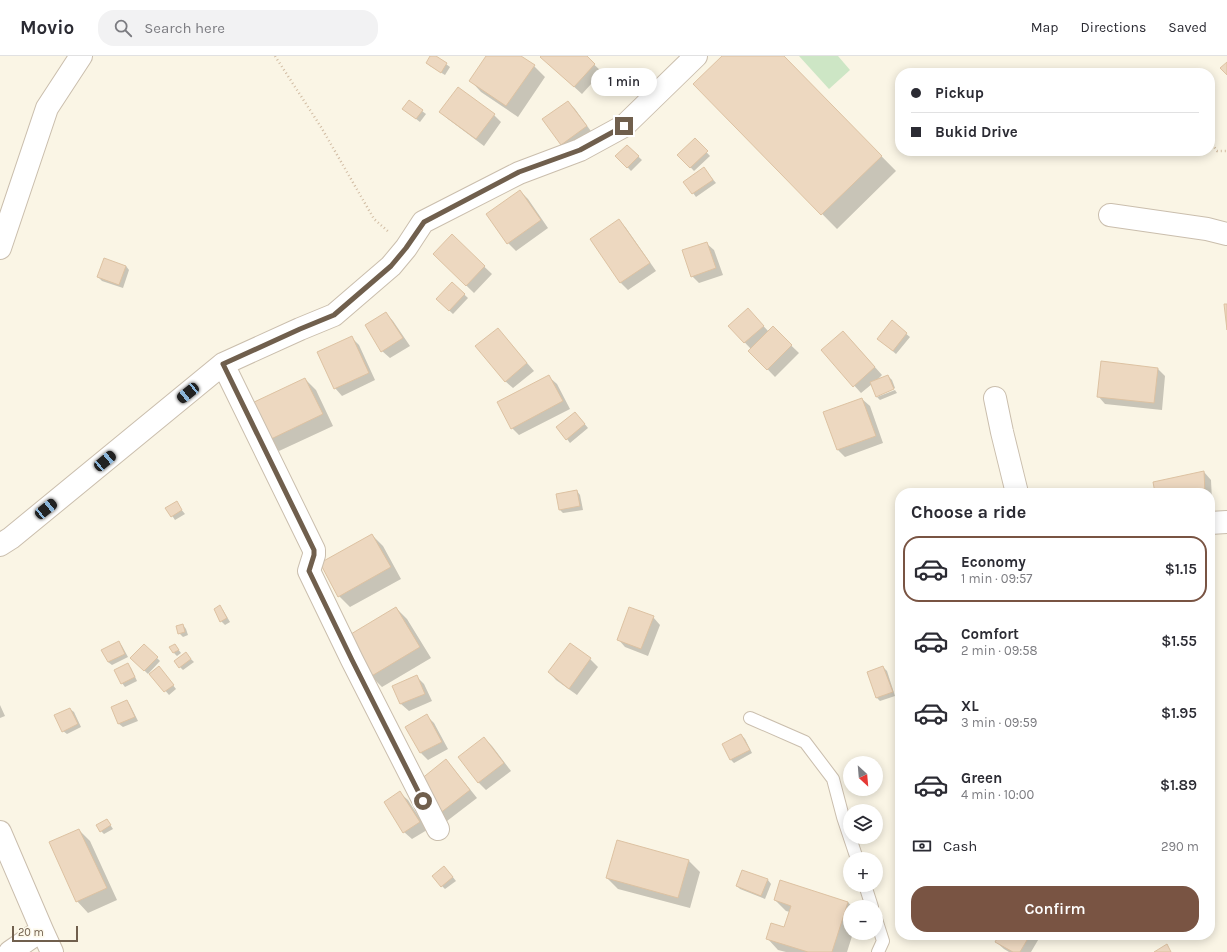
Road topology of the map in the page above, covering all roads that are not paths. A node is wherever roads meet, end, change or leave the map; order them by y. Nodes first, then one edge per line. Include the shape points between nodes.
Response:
1 (81, 56) edge
2 (696, 56) edge
3 (1110, 215) dead end
4 (1227, 234) edge
5 (0, 248) edge
6 (223, 364) junction
7 (995, 398) dead end
8 (1016, 488) edge
9 (1227, 522) edge
10 (1215, 523) edge
11 (0, 545) edge
12 (750, 718) dead end
13 (438, 829) dead end
14 (0, 832) edge
15 (855, 852) edge
16 (42, 930) junction
17 (883, 940) edge
18 (10, 952) edge
19 (52, 952) edge
20 (878, 952) edge

1 - 5 street via 47,108
2 - 6 street via 624,126 580,150 519,172 424,222 391,266 334,315
3 - 4 street
6 - 11 street
6 - 13 street via 314,550 309,571
7 - 8 street
9 - 10 street
12 - 15 lane via 805,742 834,779
14 - 16 street
16 - 18 street
16 - 19 street
17 - 20 lane

